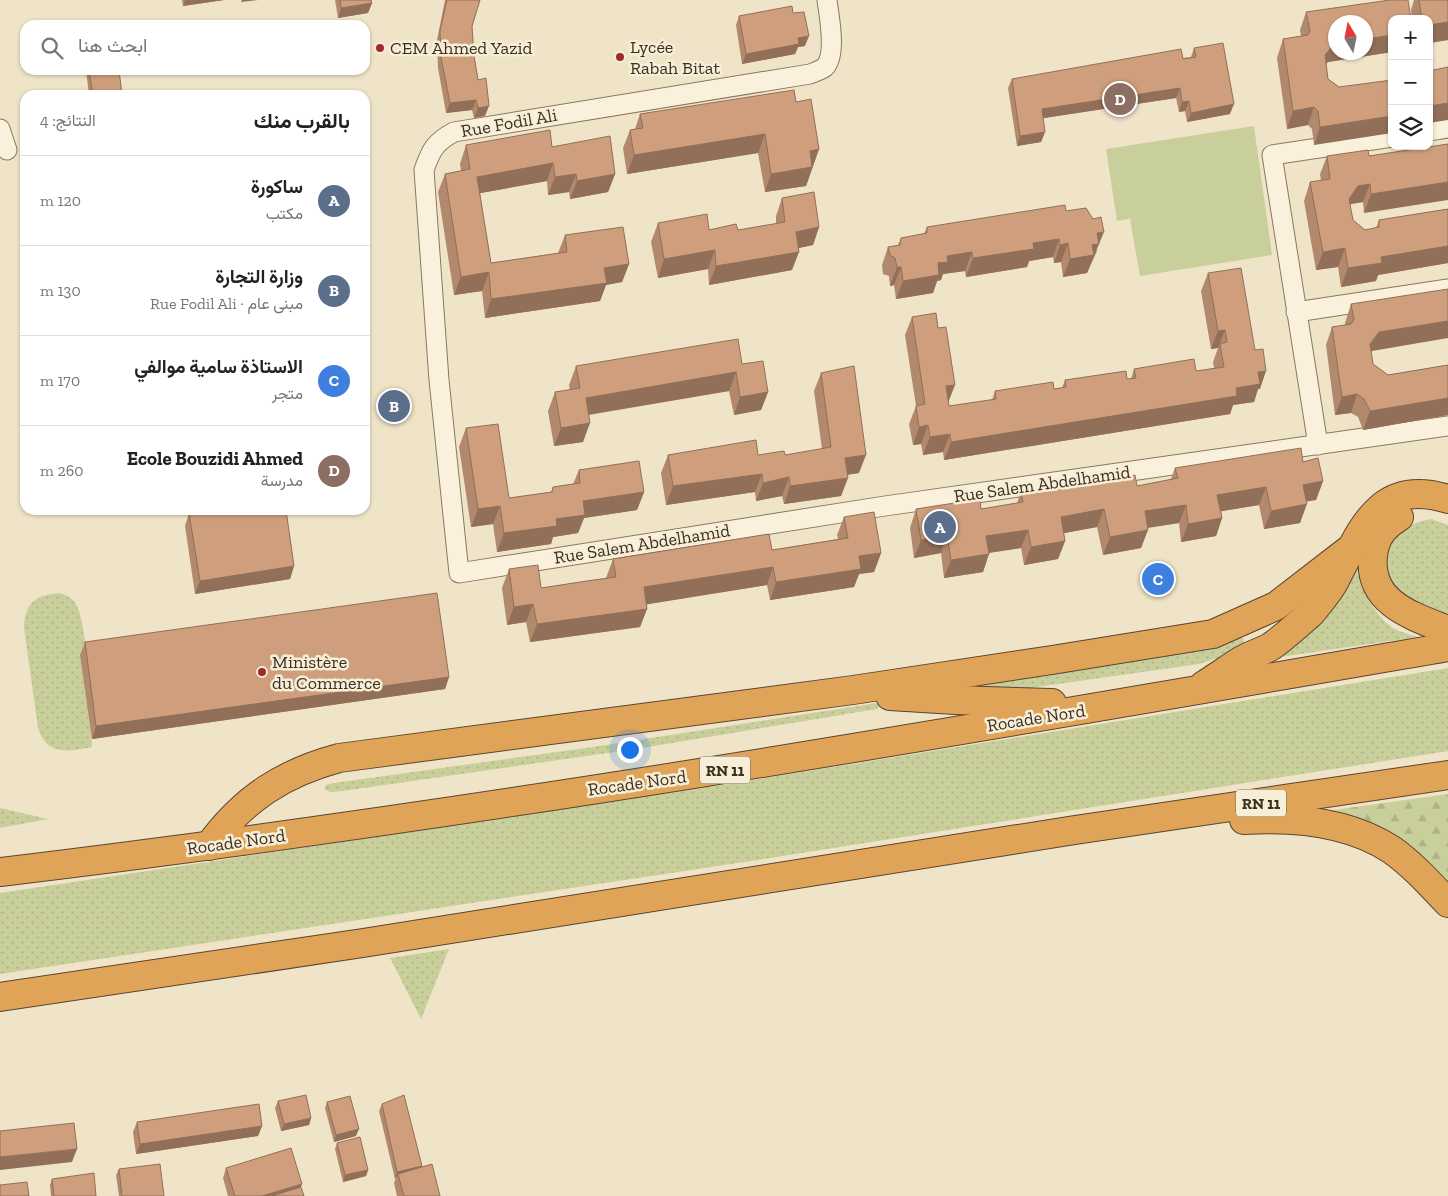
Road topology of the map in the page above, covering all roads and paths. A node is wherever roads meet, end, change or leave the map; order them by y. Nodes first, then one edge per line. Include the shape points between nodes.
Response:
1 (828, 0) edge
2 (1448, 128) edge
3 (0, 129) edge
4 (1433, 130) edge
5 (1388, 138) edge
6 (7, 150) dead end
7 (1448, 288) edge
8 (1296, 312) junction
9 (1448, 426) edge
10 (1318, 445) junction
11 (1448, 499) edge
12 (1448, 516) edge
13 (1350, 549) junction
14 (459, 573) joint
15 (1448, 630) edge
16 (1448, 647) edge
17 (853, 690) junction
18 (1195, 691) junction
19 (1111, 706) junction
20 (1448, 775) edge
21 (1075, 830) junction
22 (209, 846) junction
23 (0, 872) edge
24 (1448, 902) edge
25 (0, 997) edge

1 - 14 street, Rue Fodil Ali via 831,53 825,66 810,74 454,132 440,139 424,170 439,380
2 - 4 street
3 - 6 street
5 - 8 street via 1272,155
7 - 8 street
8 - 10 street
9 - 10 street, Rue Salem Abdelhamid
10 - 14 street, Rue Salem Abdelhamid via 885,506
11 - 13 highway via 1426,493 1395,498 1371,517
12 - 15 highway via 1414,511 1398,517 1377,538 1372,566 1374,580 1392,604
13 - 17 highway via 1276,606 1213,634
13 - 18 highway via 1333,584 1309,614 1270,647 1244,659
16 - 18 highway, Rocade Nord / RN 11
17 - 19 highway via 896,697
17 - 22 highway via 339,758 315,764 272,785 236,813
18 - 19 highway, Rocade Nord / RN 11
19 - 22 highway, Rocade Nord / RN 11 via 706,773
20 - 21 highway, RN 11
21 - 24 highway via 1252,820 1320,824 1369,838 1391,850 1409,863
21 - 25 highway, RN 11
22 - 23 highway, Rocade Nord / RN 11

